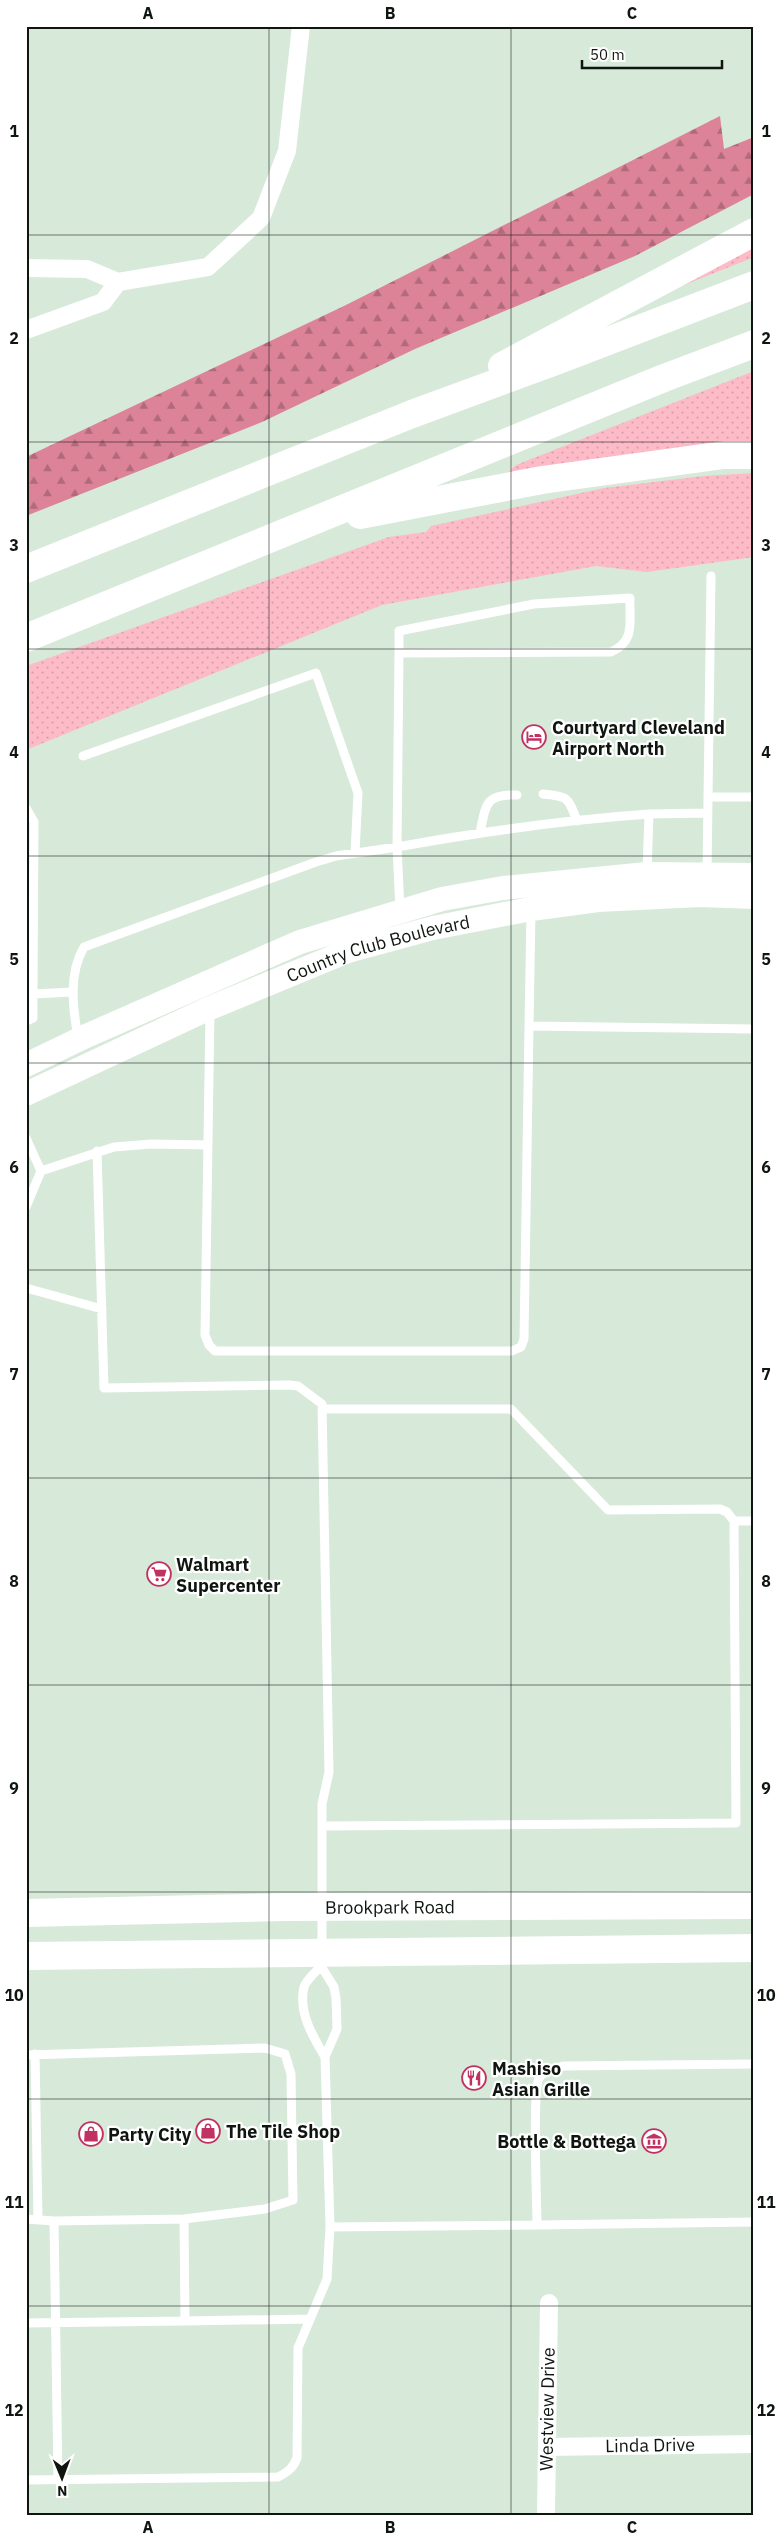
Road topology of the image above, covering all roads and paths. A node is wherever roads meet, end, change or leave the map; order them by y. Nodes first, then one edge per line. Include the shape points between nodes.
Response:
1 (301, 26) edge
2 (754, 232) edge
3 (26, 268) edge
4 (118, 282) junction
5 (754, 284) edge
6 (26, 330) edge
7 (754, 344) edge
8 (412, 414) junction
9 (754, 455) edge
10 (303, 526) junction
11 (26, 569) edge
12 (711, 576) dead end
13 (26, 638) edge
14 (399, 653) junction
15 (83, 756) dead end
16 (543, 794) dead end
17 (517, 795) dead end
18 (708, 797) junction
19 (754, 797) edge
20 (26, 808) edge
21 (708, 813) junction
22 (649, 814) junction
23 (577, 821) junction
24 (480, 833) junction
25 (397, 847) junction
26 (355, 853) junction
27 (707, 874) junction
28 (754, 874) edge
29 (647, 886) junction
30 (754, 897) edge
31 (29, 901) edge
32 (531, 909) junction
33 (400, 910) junction
34 (73, 992) junction
35 (33, 994) junction
36 (210, 1008) junction
37 (26, 1021) edge
38 (529, 1026) junction
39 (754, 1029) edge
40 (79, 1040) junction
41 (26, 1065) edge
42 (26, 1094) edge
43 (26, 1138) edge
44 (208, 1145) junction
45 (97, 1151) junction
46 (41, 1171) junction
47 (26, 1207) edge
48 (26, 1288) edge
49 (102, 1309) junction
50 (322, 1409) junction
51 (734, 1521) junction
52 (754, 1521) edge
53 (323, 1826) junction
54 (754, 1905) edge
55 (324, 1907) junction
56 (26, 1913) edge
57 (754, 1948) edge
58 (26, 1956) edge
59 (322, 1959) junction
60 (31, 2055) edge
61 (325, 2057) junction
62 (754, 2064) edge
63 (26, 2219) edge
64 (38, 2219) junction
65 (184, 2219) junction
66 (54, 2221) junction
67 (754, 2222) edge
68 (537, 2225) junction
69 (330, 2227) junction
70 (549, 2302) dead end
71 (310, 2318) junction
72 (185, 2321) junction
73 (55, 2322) junction
74 (26, 2323) edge
75 (754, 2444) edge
76 (547, 2447) junction
77 (26, 2480) edge
78 (58, 2480) junction
79 (546, 2515) edge

1 - 4 street via 288,151 261,218 208,267
2 - 8 main road
3 - 4 street via 87,269
4 - 6 street via 103,302
5 - 8 main road
7 - 10 main road
8 - 11 main road
9 - 10 main road via 724,455 542,480
10 - 13 main road
12 - 18 lane
14 - 14 lane via 611,652 625,644 629,636 630,598 534,604 399,630
14 - 25 lane
15 - 26 lane via 316,673 358,793
16 - 23 lane via 567,798
17 - 24 lane via 495,796 489,800
18 - 19 lane
18 - 21 lane
20 - 31 lane via 34,822
21 - 22 lane
21 - 27 lane
22 - 23 lane
22 - 29 lane
23 - 24 lane
24 - 25 lane
25 - 26 lane
25 - 33 lane
26 - 34 lane via 316,862 84,946 79,955
27 - 28 street, Country Club Boulevard
27 - 29 street, Country Club Boulevard
29 - 30 street, Country Club Boulevard
29 - 32 street, Country Club Boulevard via 598,900
29 - 33 street, Country Club Boulevard via 503,888
31 - 35 lane
32 - 36 street, Country Club Boulevard via 433,928 348,951
32 - 38 lane
33 - 40 street, Country Club Boulevard via 300,942
34 - 35 lane
34 - 40 lane
35 - 37 lane via 32,1018
36 - 42 street, Country Club Boulevard
36 - 44 lane
38 - 39 lane
38 - 44 lane via 524,1339 521,1347 512,1351 215,1351 205,1335
40 - 41 street, Country Club Boulevard
43 - 46 lane
44 - 45 lane via 151,1144
45 - 46 lane
45 - 49 lane
46 - 47 lane
48 - 49 lane
49 - 50 lane via 104,1388 289,1385 298,1386 310,1394 322,1404
50 - 51 lane via 511,1409 608,1510 720,1509
50 - 53 lane via 329,1772 322,1804
51 - 52 lane
51 - 53 lane via 736,1823
53 - 55 lane
54 - 55 main road, Brookpark Road
55 - 56 main road, Brookpark Road
55 - 59 lane
57 - 59 main road
58 - 59 main road
59 - 61 lane via 334,1987 337,2029
59 - 61 lane via 304,1985 303,2001 309,2030
60 - 64 lane
60 - 65 lane via 265,2048 285,2054 291,2074 293,2200 265,2209
61 - 69 lane
62 - 68 lane via 563,2066 542,2075 538,2080 536,2105
63 - 64 lane
64 - 66 lane
65 - 66 lane
65 - 72 lane
66 - 73 lane
67 - 68 lane
68 - 69 lane
69 - 71 lane via 327,2279
70 - 76 street, Westview Drive
71 - 72 lane
71 - 78 lane via 298,2348 297,2458 288,2472 278,2478
72 - 73 lane
73 - 74 lane
73 - 78 lane
75 - 76 street, Linda Drive
76 - 79 street, Westview Drive
77 - 78 lane

